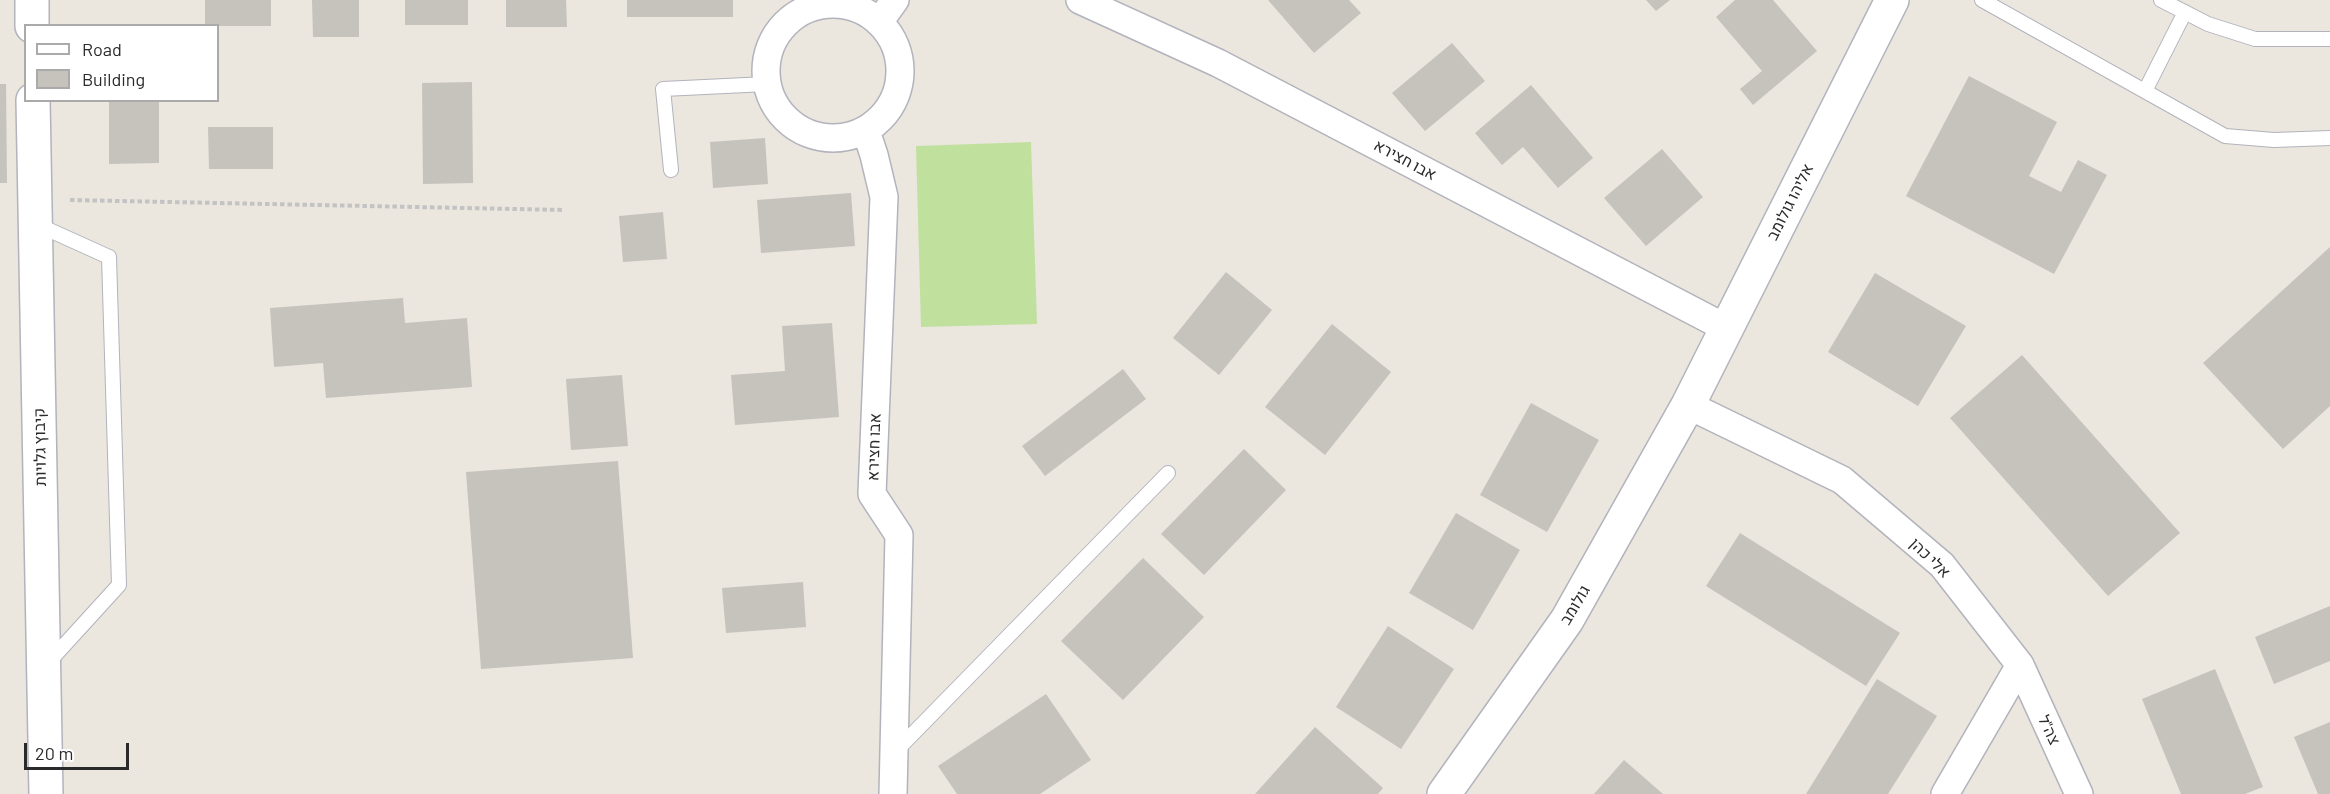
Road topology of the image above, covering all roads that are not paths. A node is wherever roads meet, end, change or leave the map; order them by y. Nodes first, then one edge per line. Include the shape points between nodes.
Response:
1 (32, 0) edge
2 (896, 0) edge
3 (1080, 0) edge
4 (1982, 0) edge
5 (2161, 0) edge
6 (1888, 1) edge
7 (1998, 4) edge
8 (802, 5) edge
9 (2185, 12) junction
10 (879, 22) junction
11 (32, 24) edge
12 (2330, 39) edge
13 (767, 84) junction
14 (2145, 91) junction
15 (33, 102) edge
16 (866, 131) junction
17 (2330, 138) edge
18 (671, 170) dead end
19 (36, 212) junction
20 (1726, 328) junction
21 (1688, 405) junction
22 (1168, 473) dead end
23 (2020, 665) junction
24 (44, 668) junction
25 (894, 753) junction
26 (46, 794) edge
27 (892, 794) edge
28 (1444, 794) edge
29 (1945, 794) edge
30 (2079, 794) edge

1 - 11 street
2 - 10 street
3 - 20 street, אבו חצירא via 1218,63
4 - 7 lane
5 - 9 lane
6 - 20 street, אליהו גולומב
7 - 14 lane
8 - 10 street via 851,6
8 - 13 street via 772,42 766,63
9 - 12 lane via 2255,39
9 - 14 lane
10 - 16 street via 889,32 899,54 901,77 895,100
13 - 16 street via 774,104 787,121 804,133 846,138
13 - 18 lane via 663,89
14 - 17 lane via 2225,136 2274,140
15 - 19 street, קיבוץ גלויות
16 - 25 street, אבו חצירא via 884,197 872,494 899,535
19 - 24 street, קיבוץ גלויות
19 - 24 lane via 109,257 118,585
20 - 21 street, אליהו גולומב
21 - 23 street, אלי כהן via 1842,480 1942,565
21 - 28 street, גולומב via 1567,620
22 - 25 lane
23 - 29 street
23 - 30 street, צה"ל
24 - 26 street, קיבוץ גלויות
25 - 27 street, אבו חצירא

